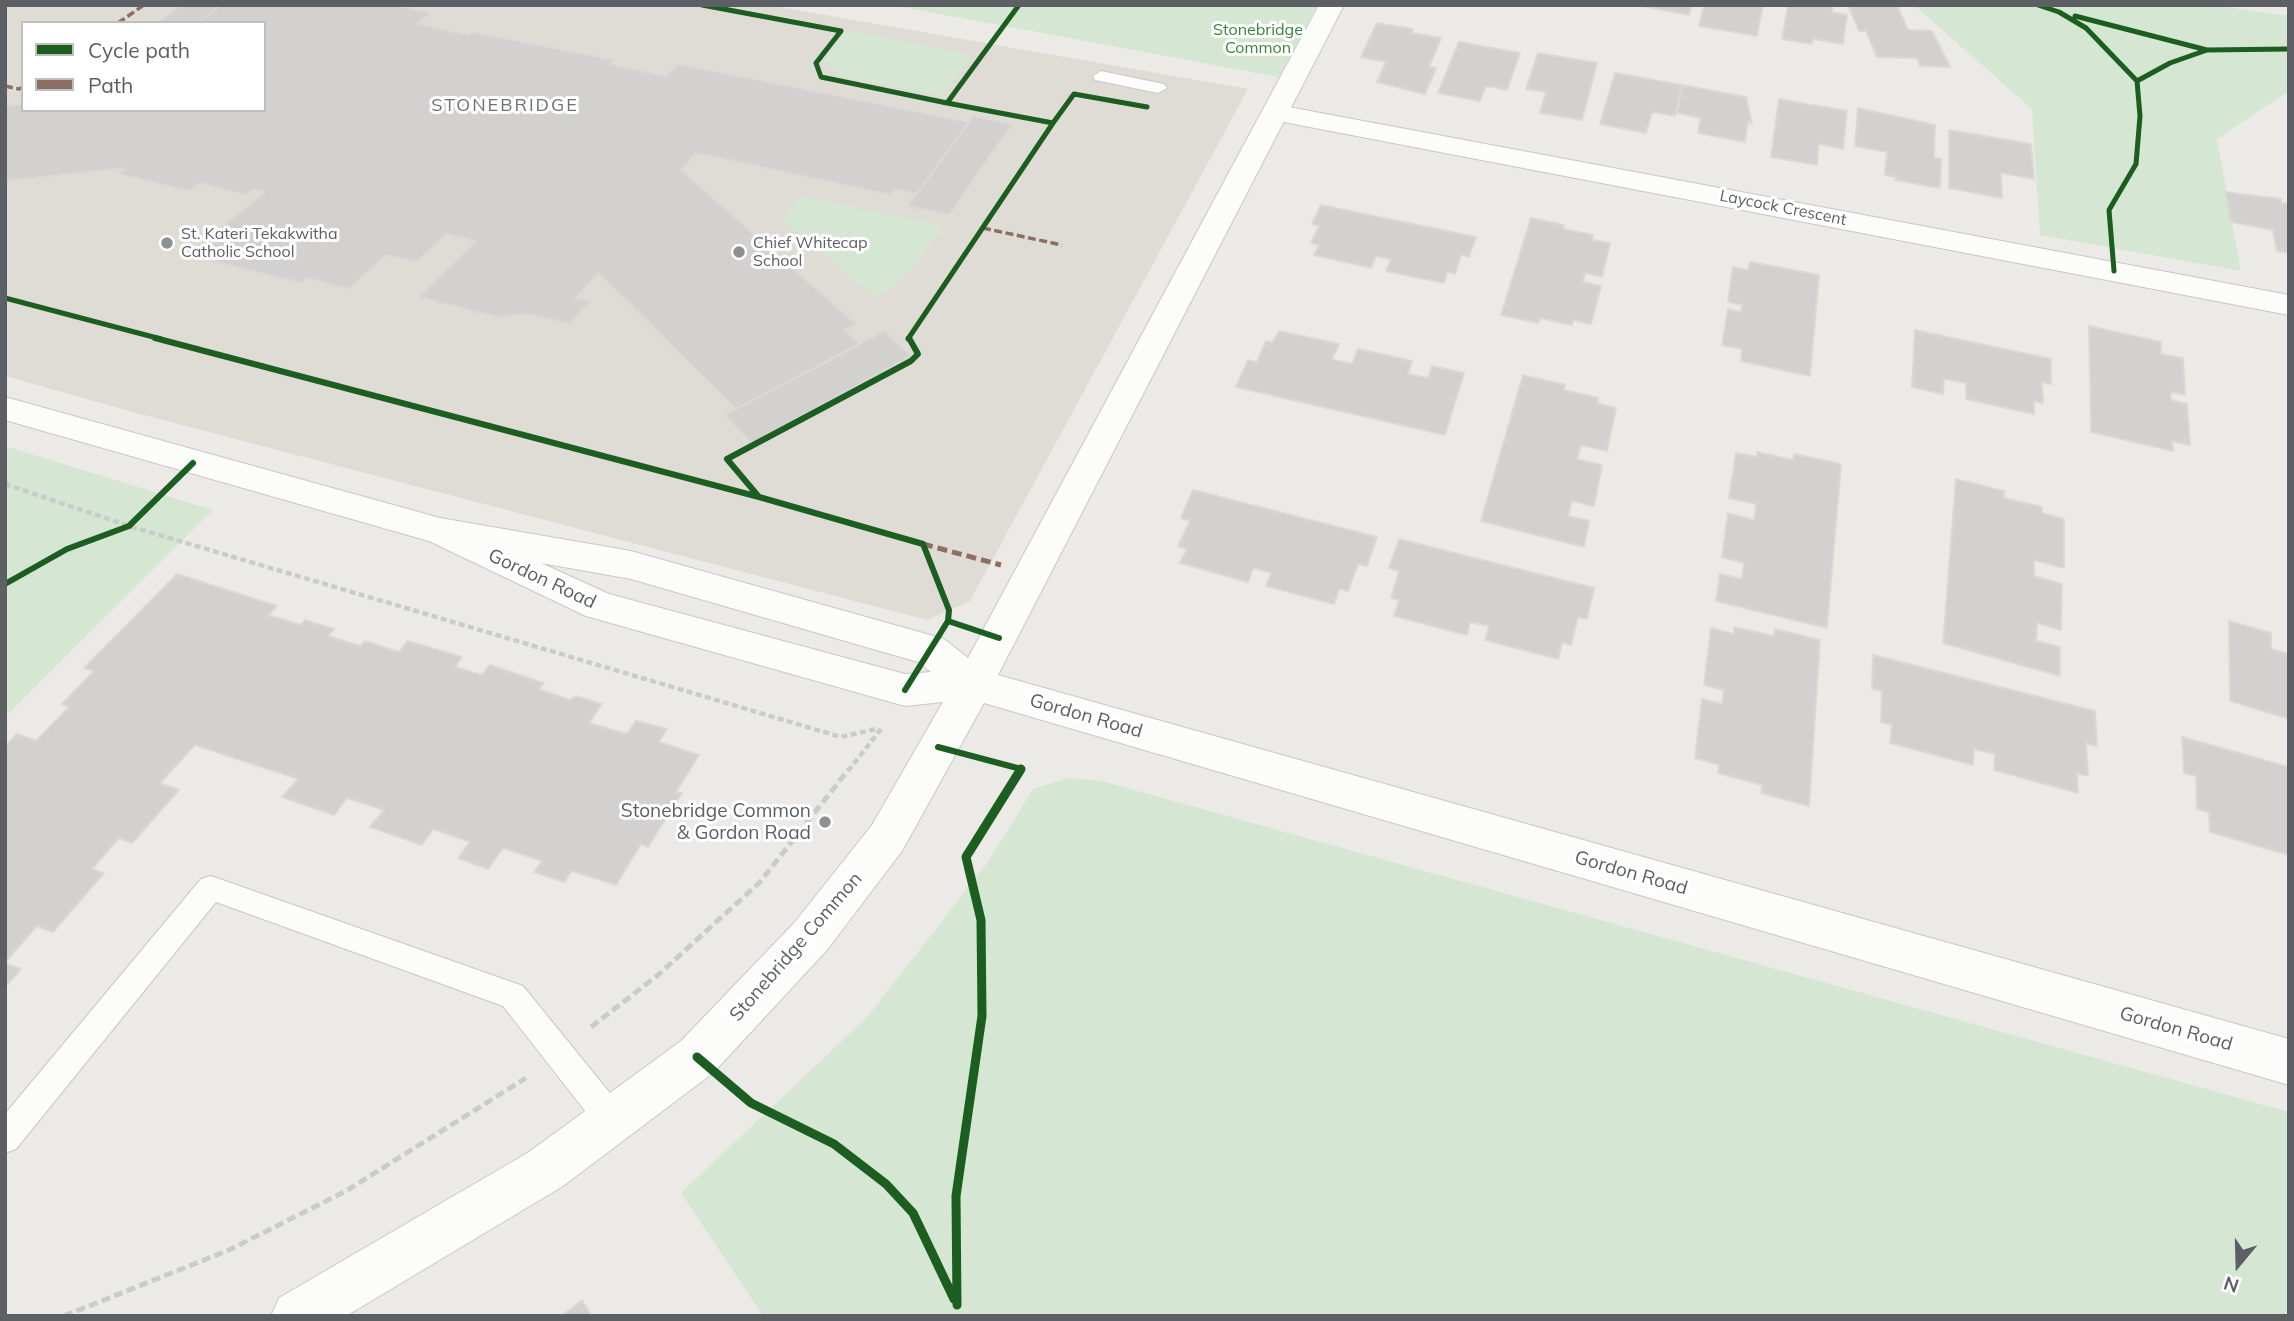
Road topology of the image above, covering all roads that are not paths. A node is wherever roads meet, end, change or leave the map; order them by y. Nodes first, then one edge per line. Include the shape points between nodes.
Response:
1 (1332, 5) edge
2 (1101, 76) dead end
3 (1158, 88) dead end
4 (1278, 113) junction
5 (2289, 305) edge
6 (5, 408) edge
7 (974, 684) junction
8 (2289, 1062) edge
9 (611, 1119) junction
10 (5, 1138) edge
11 (297, 1316) edge

1 - 4 street, Stonebridge Common
2 - 3 lane
4 - 5 street, Laycock Crescent
4 - 7 street, Stonebridge Common
6 - 7 street, Gordon Road via 440,531 612,609 905,690
7 - 8 street, Gordon Road
7 - 9 street, Stonebridge Common via 887,838 811,936 697,1057
9 - 10 lane via 513,996 211,888
9 - 11 street, Stonebridge Common via 535,1176

